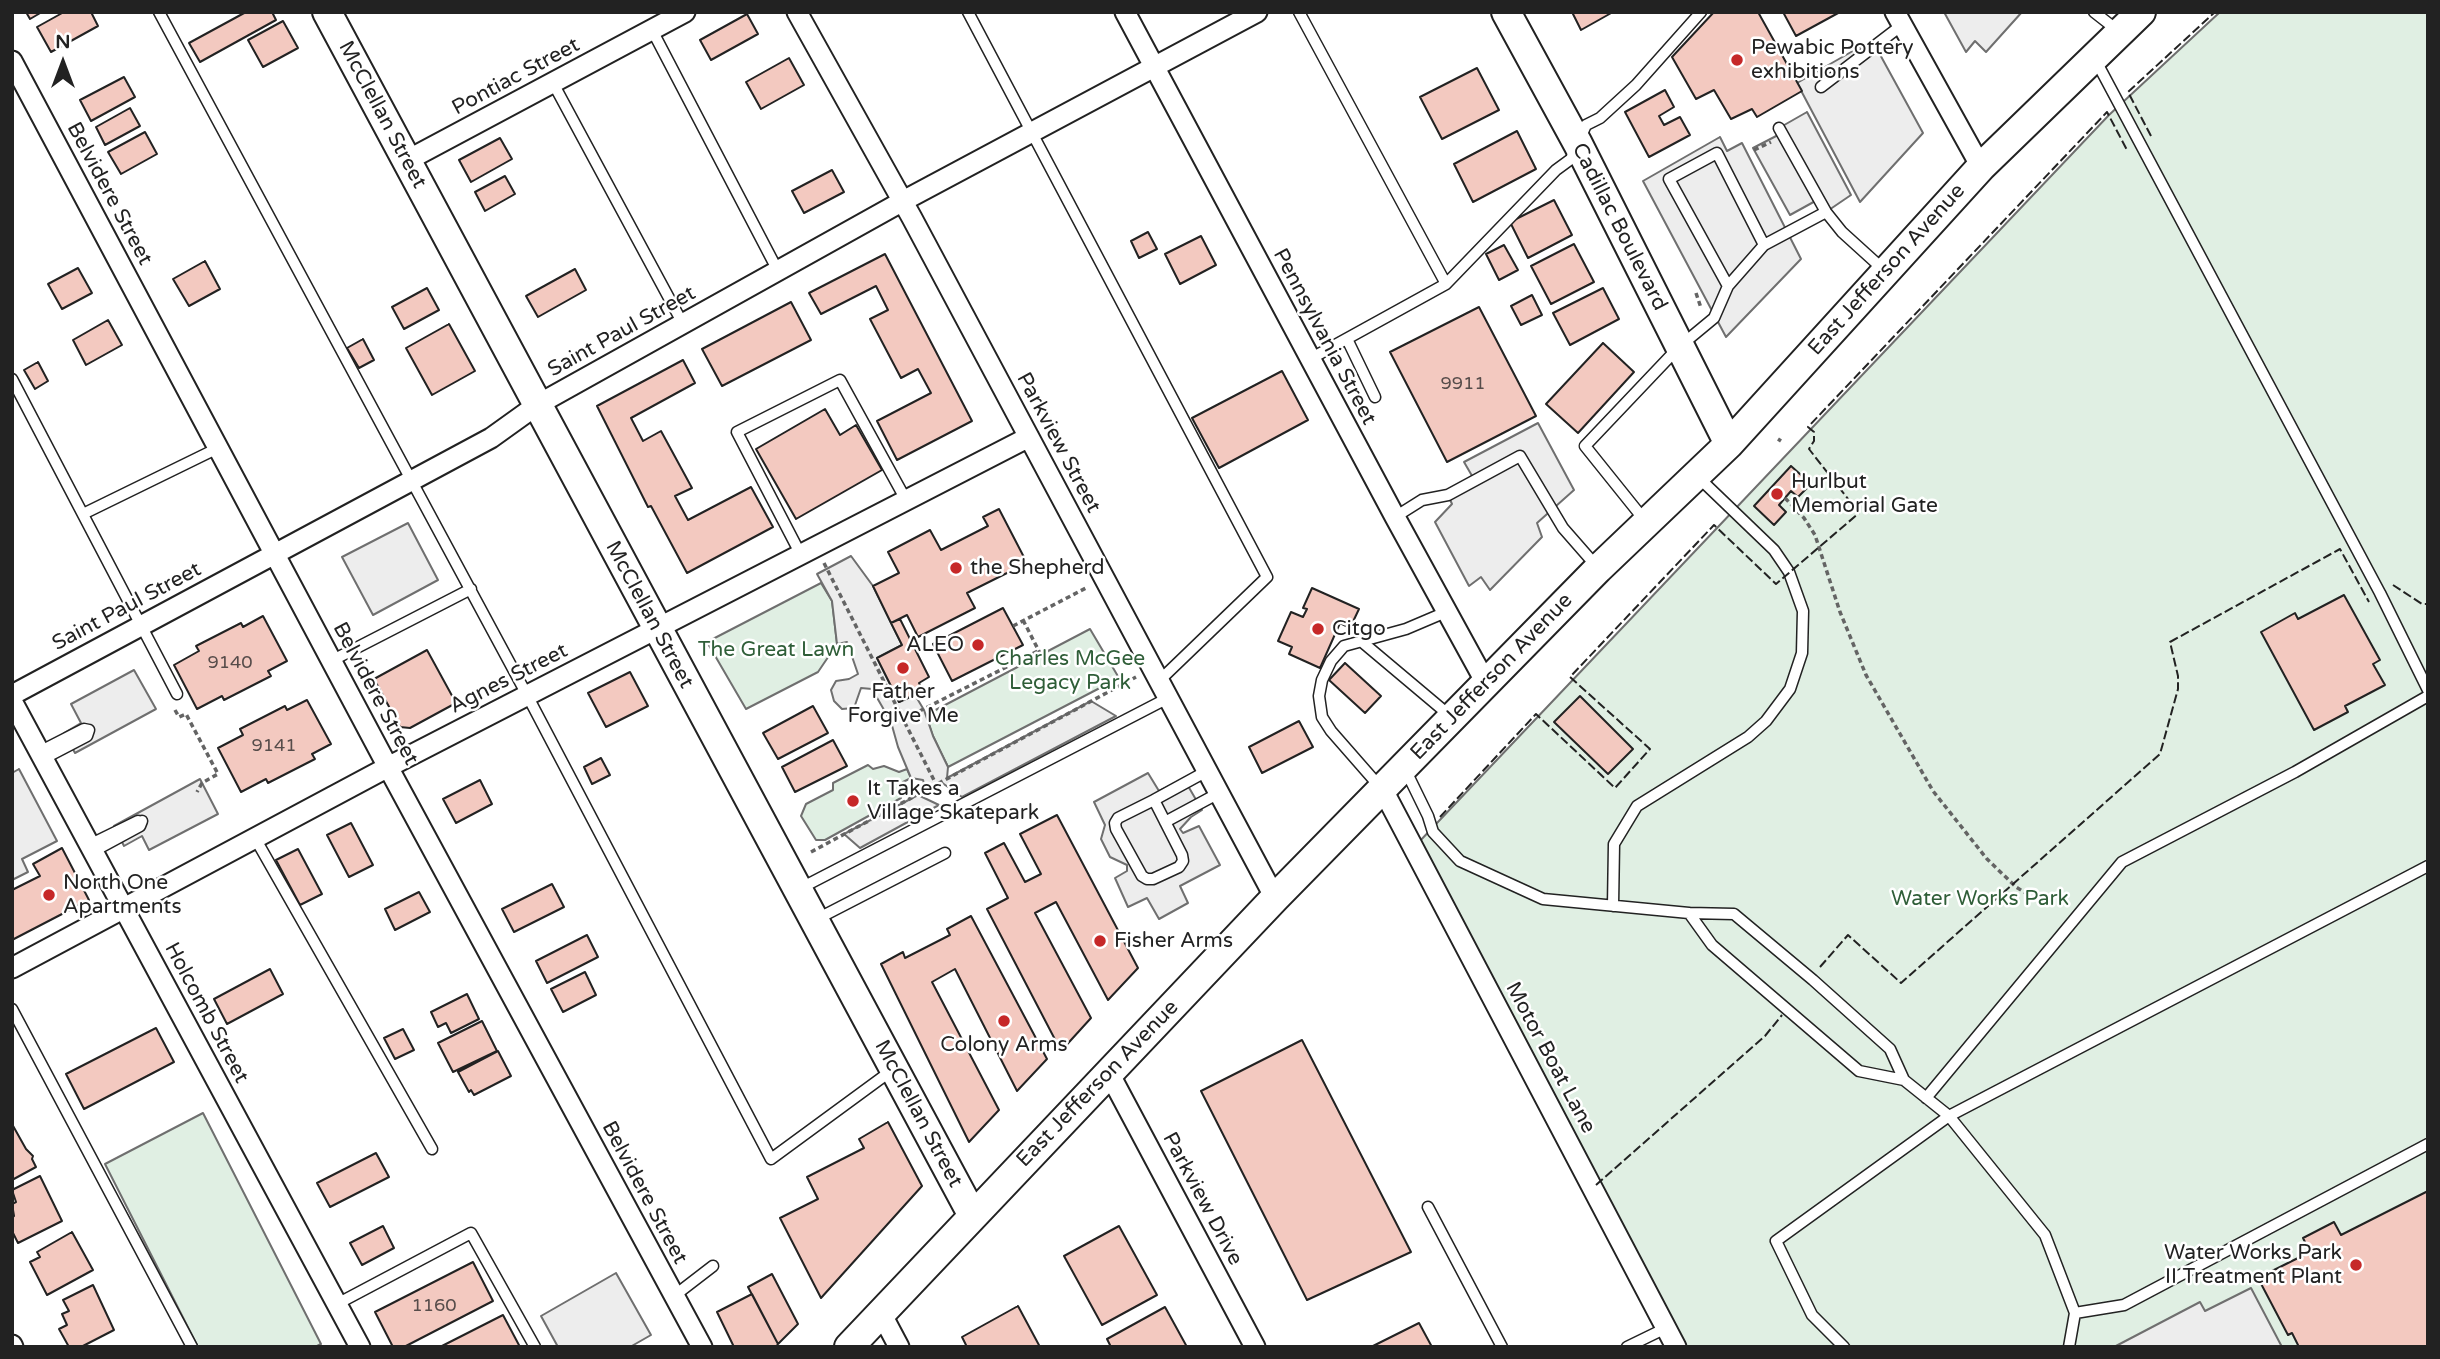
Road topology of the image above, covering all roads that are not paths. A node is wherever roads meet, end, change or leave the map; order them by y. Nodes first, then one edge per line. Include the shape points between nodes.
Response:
1 (159, 12) edge
2 (327, 12) edge
3 (685, 12) edge
4 (797, 12) edge
5 (968, 12) edge
6 (1125, 12) edge
7 (1256, 12) edge
8 (1299, 12) edge
9 (1506, 12) edge
10 (1701, 12) edge
11 (2094, 12) edge
12 (2141, 12) edge
13 (1898, 19) edge
14 (652, 30) junction
15 (2120, 33) junction
16 (2094, 58) junction
17 (12, 61) edge
18 (1154, 67) junction
19 (552, 83) junction
20 (1821, 87) dead end
21 (1779, 128) dead end
22 (1032, 131) junction
23 (1578, 144) junction
24 (407, 161) junction
25 (1981, 167) junction
26 (902, 201) junction
27 (1826, 212) junction
28 (1764, 244) junction
29 (778, 271) junction
30 (1885, 271) junction
31 (1446, 284) junction
32 (1728, 286) junction
33 (683, 324) junction
34 (1347, 339) junction
35 (1679, 347) junction
36 (1310, 359) junction
37 (12, 379) edge
38 (1375, 397) dead end
39 (537, 405) junction
40 (1029, 437) junction
41 (1729, 444) junction
42 (218, 448) junction
43 (1696, 475) junction
44 (412, 480) junction
45 (906, 500) junction
46 (83, 514) junction
47 (1395, 517) junction
48 (1646, 523) junction
49 (808, 551) junction
50 (275, 554) junction
51 (1598, 569) junction
52 (471, 589) junction
53 (1446, 612) junction
54 (142, 625) junction
55 (657, 629) junction
56 (1361, 641) junction
57 (331, 661) junction
58 (2425, 676) edge
59 (1486, 683) junction
60 (1164, 689) junction
61 (2428, 690) edge
62 (177, 694) road end
63 (12, 695) edge
64 (527, 695) junction
65 (2428, 696) edge
66 (12, 701) edge
67 (1452, 718) junction
68 (388, 767) junction
69 (1404, 767) junction
70 (1207, 771) junction
71 (1383, 790) junction
72 (1219, 793) junction
73 (1154, 800) junction
74 (1165, 822) junction
75 (254, 838) junction
76 (945, 853) dead end
77 (2428, 866) edge
78 (797, 890) junction
79 (1275, 898) junction
80 (1613, 906) junction
81 (123, 908) junction
82 (1689, 913) junction
83 (814, 921) junction
84 (12, 968) edge
85 (12, 1009) edge
86 (893, 1070) junction
87 (1109, 1073) junction
88 (1904, 1080) junction
89 (1926, 1098) junction
90 (1949, 1116) junction
91 (2428, 1144) edge
92 (432, 1149) dead end
93 (1428, 1206) dead end
94 (973, 1216) junction
95 (713, 1266) dead end
96 (674, 1296) junction
97 (337, 1304) junction
98 (881, 1313) junction
99 (2075, 1313) junction
100 (1666, 1328) junction
101 (191, 1347) edge
102 (360, 1347) edge
103 (536, 1347) edge
104 (702, 1347) edge
105 (849, 1347) edge
106 (899, 1347) edge
107 (1255, 1347) edge
108 (1502, 1347) edge
109 (1626, 1347) edge
110 (1676, 1347) edge
111 (1844, 1347) edge
112 (2069, 1347) edge

1 - 44 lane
2 - 24 main road, McClellan Street
3 - 14 street, Pontiac Street
4 - 26 street, Parkview Street
5 - 22 lane
6 - 18 street, Pennsylvania Street
7 - 18 street, Saint Paul Street
8 - 31 lane
9 - 23 main road, Cadillac Boulevard
10 - 23 lane via 1636,85 1586,125
11 - 15 lane
12 - 15 main road, East Jefferson Avenue
13 - 20 lane
13 - 25 street
14 - 19 street, Pontiac Street
14 - 29 lane
15 - 16 main road, East Jefferson Avenue
16 - 25 main road, East Jefferson Avenue
16 - 58 lane
17 - 42 street, Belvidere Street
18 - 22 street, Saint Paul Street
18 - 36 street, Pennsylvania Street
19 - 24 street, Pontiac Street
19 - 33 lane
21 - 27 lane
22 - 26 street, Saint Paul Street
22 - 60 lane via 1267,577
23 - 31 lane via 1572,159
23 - 35 main road, Cadillac Boulevard
24 - 39 main road, McClellan Street
25 - 30 main road, East Jefferson Avenue
26 - 29 street, Saint Paul Street
26 - 40 street, Parkview Street
27 - 28 lane
27 - 30 lane
28 - 32 lane
28 - 32 lane via 1717,153 1669,179
29 - 33 street, Saint Paul Street
30 - 41 main road, East Jefferson Avenue
31 - 34 lane
32 - 35 lane via 1714,318
33 - 39 street, Saint Paul Street
34 - 36 lane
34 - 38 lane
35 - 41 main road, Cadillac Boulevard
35 - 48 lane via 1585,446
36 - 47 street, Pennsylvania Street
37 - 46 lane
39 - 44 street, Saint Paul Street via 491,438
39 - 55 main road, McClellan Street
40 - 45 street, Agnes Street
40 - 60 street, Parkview Street
41 - 43 main road, East Jefferson Avenue
42 - 46 lane
42 - 50 street, Belvidere Street
43 - 48 main road, East Jefferson Avenue
43 - 80 lane via 1774,550 1789,572 1802,611 1802,653 1790,689 1766,721 1637,806 1614,844
44 - 50 street, Saint Paul Street
44 - 52 lane
45 - 49 street, Agnes Street
45 - 49 lane via 840,380 737,432
46 - 54 lane
47 - 51 lane via 1520,456 1563,528
47 - 53 street, Pennsylvania Street
48 - 51 main road, East Jefferson Avenue
49 - 55 street, Agnes Street
50 - 54 street, Saint Paul Street
50 - 57 street, Belvidere Street
51 - 59 main road, East Jefferson Avenue
52 - 57 lane
52 - 64 lane
53 - 56 lane
53 - 59 street, Pennsylvania Street
54 - 62 lane
54 - 63 street, Saint Paul Street
55 - 64 street, Agnes Street
55 - 78 main road, McClellan Street
56 - 67 lane
56 - 71 lane via 1344,646 1331,661 1319,696 1322,717
57 - 68 street, Belvidere Street
58 - 61 lane
59 - 67 main road, East Jefferson Avenue
60 - 70 street, Parkview Street
60 - 78 lane via 950,811
64 - 68 street, Agnes Street
64 - 86 lane via 771,1159
65 - 89 lane via 2122,862
66 - 81 street, Holcomb Street
67 - 69 main road, East Jefferson Avenue
68 - 75 street, Agnes Street
68 - 96 street, Belvidere Street
69 - 71 main road, East Jefferson Avenue
69 - 80 lane via 1433,832 1460,861 1543,899
70 - 72 street, Parkview Street
70 - 73 lane
71 - 79 main road, East Jefferson Avenue
71 - 100 street, Motor Boat Lane
72 - 74 lane
72 - 79 street, Parkview Street
73 - 74 lane
73 - 74 lane via 1115,823 1147,880 1183,861
75 - 81 street, Agnes Street
75 - 92 lane
76 - 83 lane
77 - 90 lane
78 - 83 main road, McClellan Street
79 - 87 main road, East Jefferson Avenue
80 - 82 lane
81 - 84 street, Agnes Street
81 - 97 street, Holcomb Street
82 - 88 lane via 1712,945 1859,1071
82 - 88 lane via 1734,914 1890,1049
83 - 86 main road, McClellan Street
85 - 101 lane
86 - 94 main road, McClellan Street
87 - 94 main road, East Jefferson Avenue
87 - 107 street, Parkview Drive
88 - 89 lane
89 - 90 lane
90 - 99 lane via 2045,1236
90 - 111 lane via 1776,1241 1812,1315
91 - 99 lane via 2124,1305
93 - 108 lane
94 - 98 main road, East Jefferson Avenue
95 - 96 lane
96 - 104 street, Belvidere Street
97 - 102 street, Holcomb Street
97 - 103 lane via 471,1233
98 - 105 main road, East Jefferson Avenue
98 - 106 street
99 - 112 lane
100 - 109 lane
100 - 110 street, Motor Boat Lane

